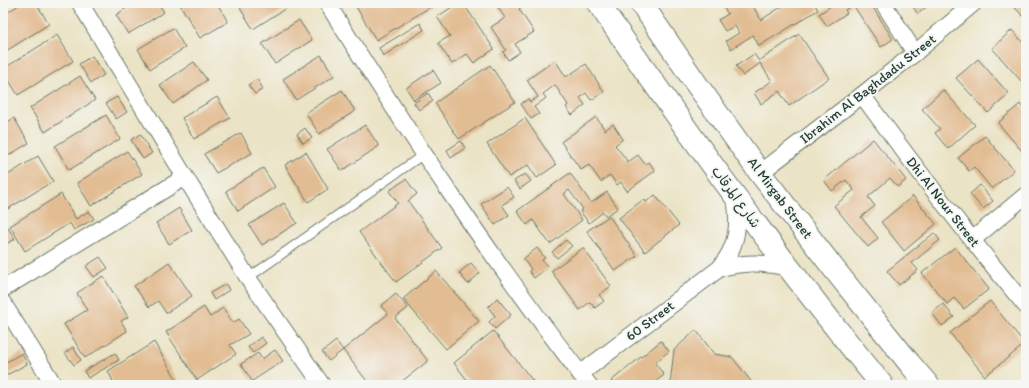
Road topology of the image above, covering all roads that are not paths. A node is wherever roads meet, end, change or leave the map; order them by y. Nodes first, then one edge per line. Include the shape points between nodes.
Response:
1 (80, 3) edge
2 (327, 3) edge
3 (598, 3) edge
4 (641, 3) edge
5 (883, 3) edge
6 (974, 3) edge
7 (915, 53) junction
8 (862, 95) junction
9 (424, 154) junction
10 (760, 173) junction
11 (185, 177) junction
12 (1026, 195) edge
13 (735, 197) junction
14 (972, 240) junction
15 (720, 268) junction
16 (789, 268) junction
17 (248, 278) junction
18 (3, 289) edge
19 (3, 303) edge
20 (1026, 306) edge
21 (584, 380) edge
22 (54, 385) edge
23 (322, 385) edge
24 (882, 385) edge
25 (928, 385) edge

1 - 11 street
2 - 9 street
3 - 13 main road, شارع المرقاب
4 - 10 main road, Al Mirgab Street
5 - 7 street
6 - 7 street, Ibrahim Al Baghdadu Street
7 - 8 street, Ibrahim Al Baghdadu Street
8 - 10 street, Ibrahim Al Baghdadu Street
8 - 14 street, Dhi Al Nour Street
9 - 17 lane
9 - 21 street via 483,241
10 - 25 main road, Al Mirgab Street
11 - 17 street
11 - 18 street
12 - 14 street
13 - 15 street, 60 Street via 738,216 736,234 730,252
13 - 16 main road, شارع المرقاب
14 - 20 street, Dhi Al Nour Street
15 - 16 street, 60 Street via 754,262
15 - 21 street, 60 Street
16 - 24 main road, شارع المرقاب
17 - 23 street
19 - 22 street

